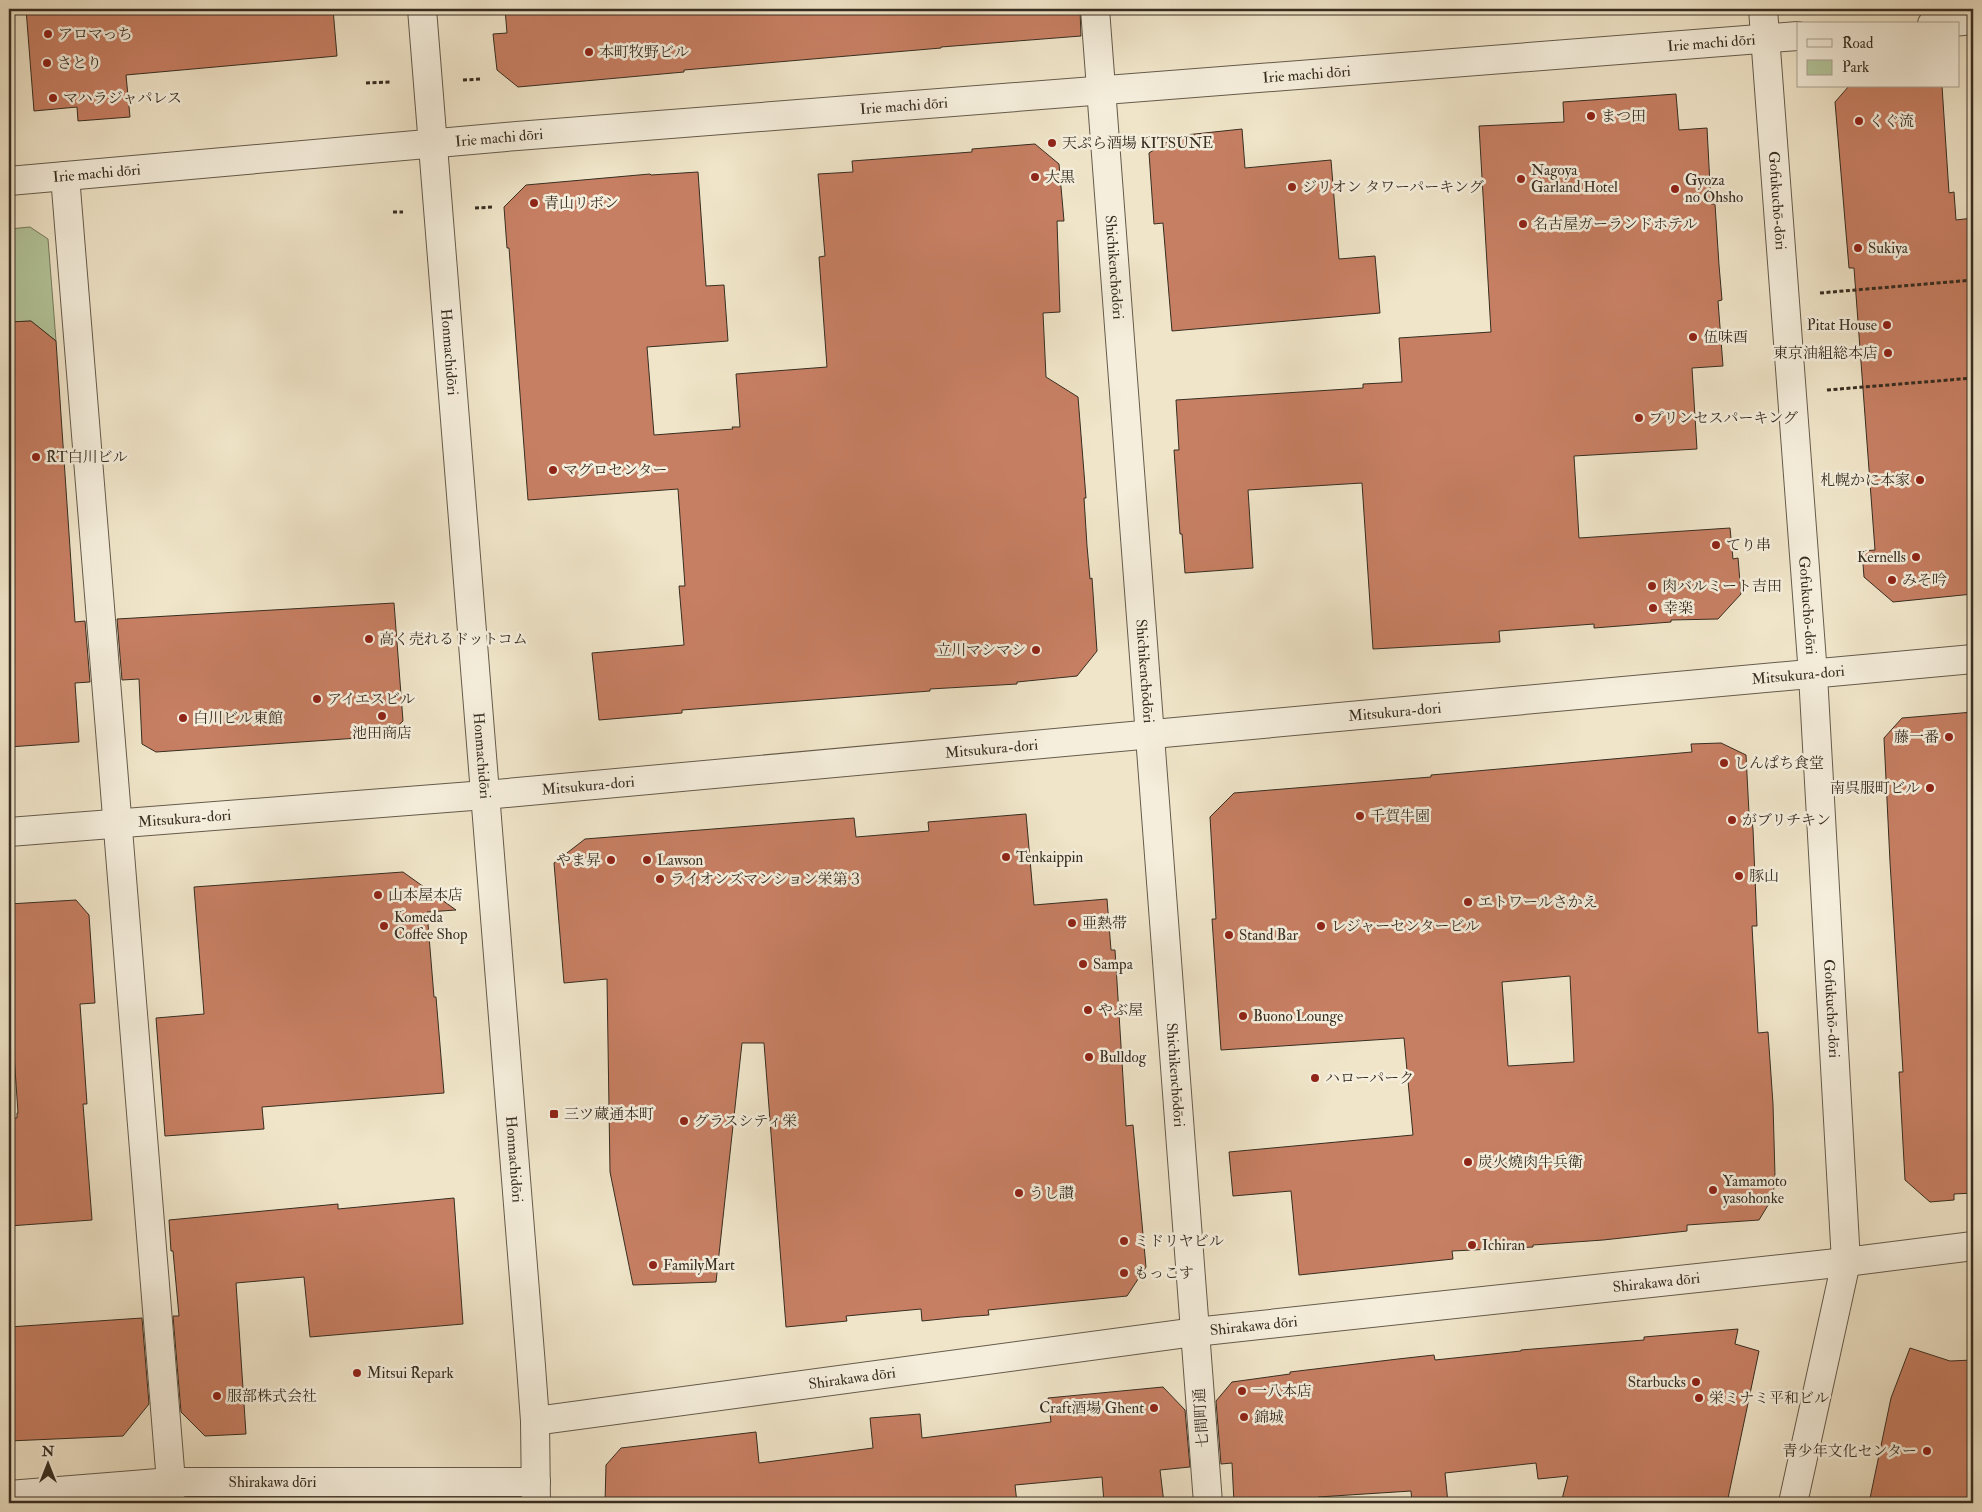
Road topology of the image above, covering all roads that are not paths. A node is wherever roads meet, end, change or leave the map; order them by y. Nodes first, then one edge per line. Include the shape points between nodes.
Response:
1 (422, 9) edge
2 (1095, 9) edge
3 (1763, 9) edge
4 (1973, 20) edge
5 (1952, 22) edge
6 (1797, 36) edge
7 (1765, 39) junction
8 (1101, 92) junction
9 (432, 143) junction
10 (65, 176) junction
11 (9, 181) edge
12 (1973, 659) edge
13 (1813, 675) junction
14 (1150, 734) junction
15 (485, 795) junction
16 (116, 824) junction
17 (9, 832) edge
18 (1973, 1246) edge
19 (1846, 1262) junction
20 (1195, 1332) junction
21 (535, 1421) junction
22 (536, 1492) edge
23 (170, 1493) edge
24 (9, 1495) edge
25 (1208, 1503) edge
26 (1793, 1503) edge

1 - 9 street, Honmachidōri
2 - 8 street, Shichikenchōdōri
3 - 7 street, Gofukuchō-dōri
4 - 5 street
6 - 7 street, Irie machi dōri
7 - 8 street, Irie machi dōri
7 - 13 street, Gofukuchō-dōri
8 - 9 street, Irie machi dōri
8 - 14 street, Shichikenchōdōri
9 - 10 street, Irie machi dōri
9 - 15 street, Honmachidōri
10 - 11 street, Irie machi dōri
10 - 16 street
12 - 13 street, Mitsukura-dori
13 - 14 street, Mitsukura-dori
13 - 19 street, Gofukuchō-dōri
14 - 15 street, Mitsukura-dori
14 - 20 street, Shichikenchōdōri
15 - 16 street, Mitsukura-dori
15 - 21 street, Honmachidōri
16 - 17 street, Mitsukura-dori
16 - 23 street
18 - 19 street, Shirakawa dōri
19 - 20 street, Shirakawa dōri
19 - 26 street, Gofukuchō-dōri
20 - 21 street, Shirakawa dōri
20 - 25 street, 七間町通
21 - 22 street, Honmachidōri
22 - 23 street, Shirakawa dōri
23 - 24 street, Shirakawa dōri

